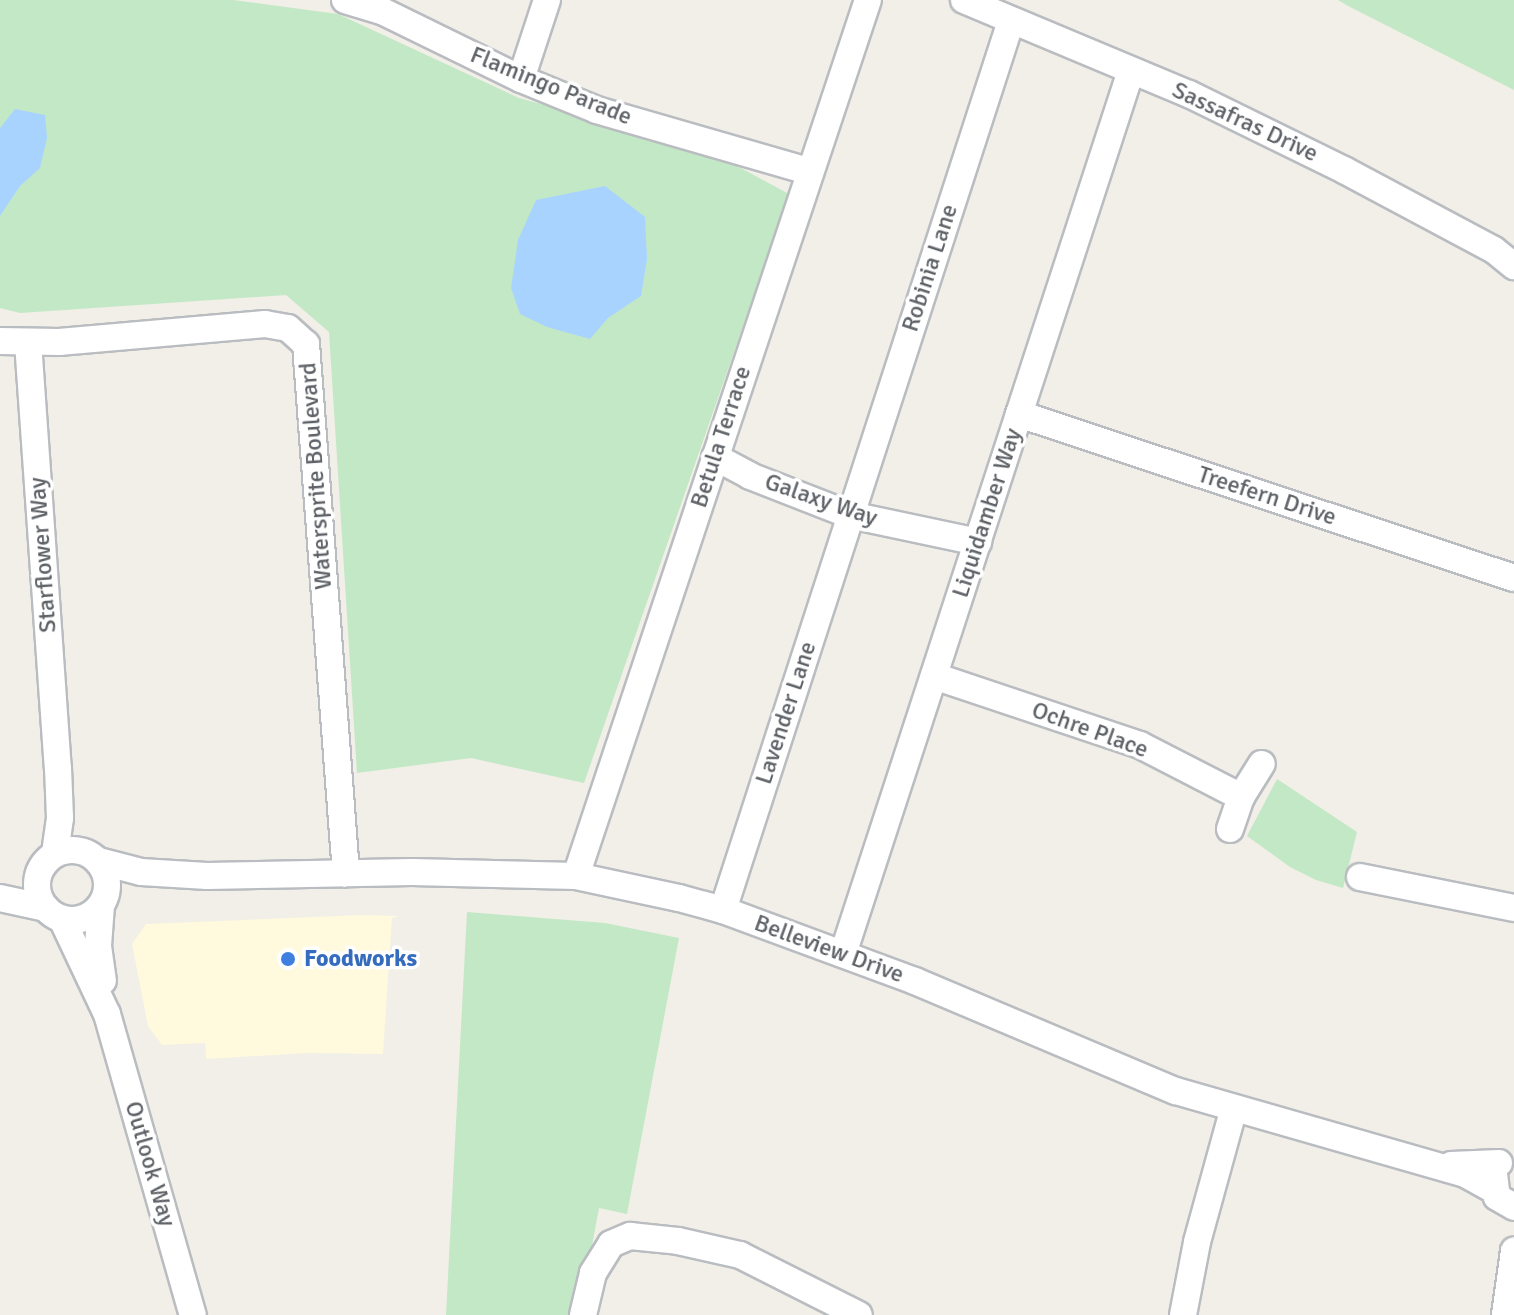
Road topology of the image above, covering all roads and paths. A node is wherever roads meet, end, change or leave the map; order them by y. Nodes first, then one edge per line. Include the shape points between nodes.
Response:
1 (345, 0) edge
2 (547, 0) edge
3 (868, 0) edge
4 (964, 0) edge
5 (1011, 21) junction
6 (1131, 71) junction
7 (521, 79) junction
8 (809, 171) junction
9 (1514, 266) edge
10 (0, 341) edge
11 (28, 342) junction
12 (1019, 414) junction
13 (715, 457) junction
14 (850, 515) junction
15 (978, 542) junction
16 (1514, 578) edge
17 (934, 676) junction
18 (1262, 764) dead end
19 (1241, 797) junction
20 (1230, 829) dead end
21 (77, 855) junction
22 (346, 873) junction
23 (38, 874) junction
24 (207, 876) junction
25 (576, 876) junction
26 (1360, 877) dead end
27 (0, 886) edge
28 (0, 898) edge
29 (103, 903) junction
30 (1514, 908) edge
31 (723, 910) junction
32 (54, 914) junction
33 (843, 954) junction
34 (107, 1014) junction
35 (1234, 1108) junction
36 (1510, 1155) edge
37 (1423, 1163) junction
38 (1504, 1201) edge
39 (1512, 1259) edge
40 (187, 1314) edge
41 (583, 1315) edge
42 (859, 1315) edge
43 (1183, 1315) edge
44 (1505, 1315) edge

1 - 7 street, Flamingo Parade via 382,11
2 - 7 street
3 - 8 street, Betula Terrace
4 - 5 street, Sassafras Drive
5 - 6 street, Sassafras Drive
5 - 14 street, Robinia Lane
6 - 9 street, Sassafras Drive via 1344,170 1494,250
6 - 12 street, Liquidamber Way
7 - 8 street, Flamingo Parade via 597,110
8 - 13 street, Betula Terrace
10 - 11 street, Watersprite Boulevard
11 - 21 street, Starflower Way via 60,818
11 - 22 street, Watersprite Boulevard via 265,324 288,328 306,344
12 - 15 street, Liquidamber Way
12 - 16 street, Treefern Drive
13 - 14 street, Galaxy Way
13 - 25 street, Betula Terrace
14 - 15 street, Galaxy Way
14 - 31 street, Lavender Lane
15 - 17 street, Liquidamber Way
17 - 19 street, Ochre Place via 1140,745
17 - 33 street, Liquidamber Way
18 - 19 street
19 - 20 street
21 - 23 street
21 - 24 street, Belleview Drive via 141,872
21 - 29 street via 106,872
22 - 24 street, Belleview Drive
22 - 25 street, Belleview Drive
23 - 27 street
23 - 32 street via 36,887
24 - 29 street, Belleview Drive via 142,887
25 - 31 street, Belleview Drive
26 - 30 street
28 - 32 street
29 - 32 street via 87,917
29 - 34 street, Outlook Way via 98,946
31 - 33 street, Belleview Drive
32 - 34 street, Outlook Way
33 - 35 street, Belleview Drive via 1176,1091
34 - 40 street, Outlook Way
35 - 37 street, Belleview Drive
35 - 43 street
36 - 37 street, Belleview Drive via 1469,1167
36 - 38 street via 1494,1173
37 - 38 street, Belleview Drive via 1465,1174
38 - 39 street
39 - 44 street
41 - 42 street via 593,1273 611,1244 630,1236 740,1255

